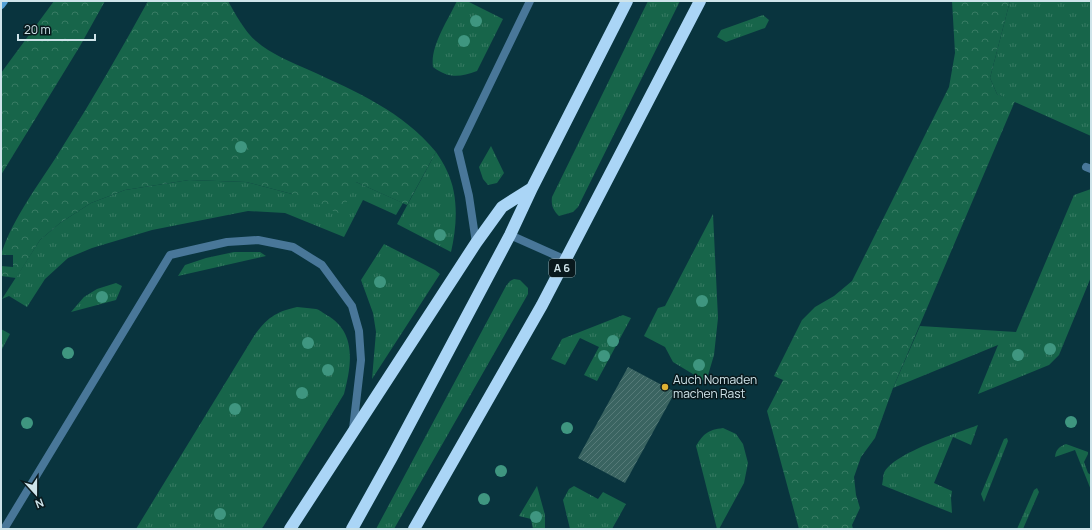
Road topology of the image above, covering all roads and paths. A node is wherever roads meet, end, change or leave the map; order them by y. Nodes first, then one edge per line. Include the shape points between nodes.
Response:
1 (4, 1) edge
2 (530, 1) edge
3 (627, 1) edge
4 (700, 1) edge
5 (1, 5) edge
6 (532, 188) junction
7 (510, 235) junction
8 (476, 243) junction
9 (566, 260) junction
10 (352, 433) junction
11 (4, 529) edge
12 (290, 529) edge
13 (352, 529) edge
14 (414, 529) edge

1 - 5 street
2 - 8 lane via 458,150 469,196
3 - 6 highway
4 - 9 highway, A 6
6 - 7 highway
6 - 8 highway via 502,207
7 - 9 lane
7 - 13 highway
8 - 10 highway
9 - 14 highway, A 6
10 - 11 lane via 361,360 359,331 352,306 322,265 293,247 258,240 227,242 170,255
10 - 12 highway

